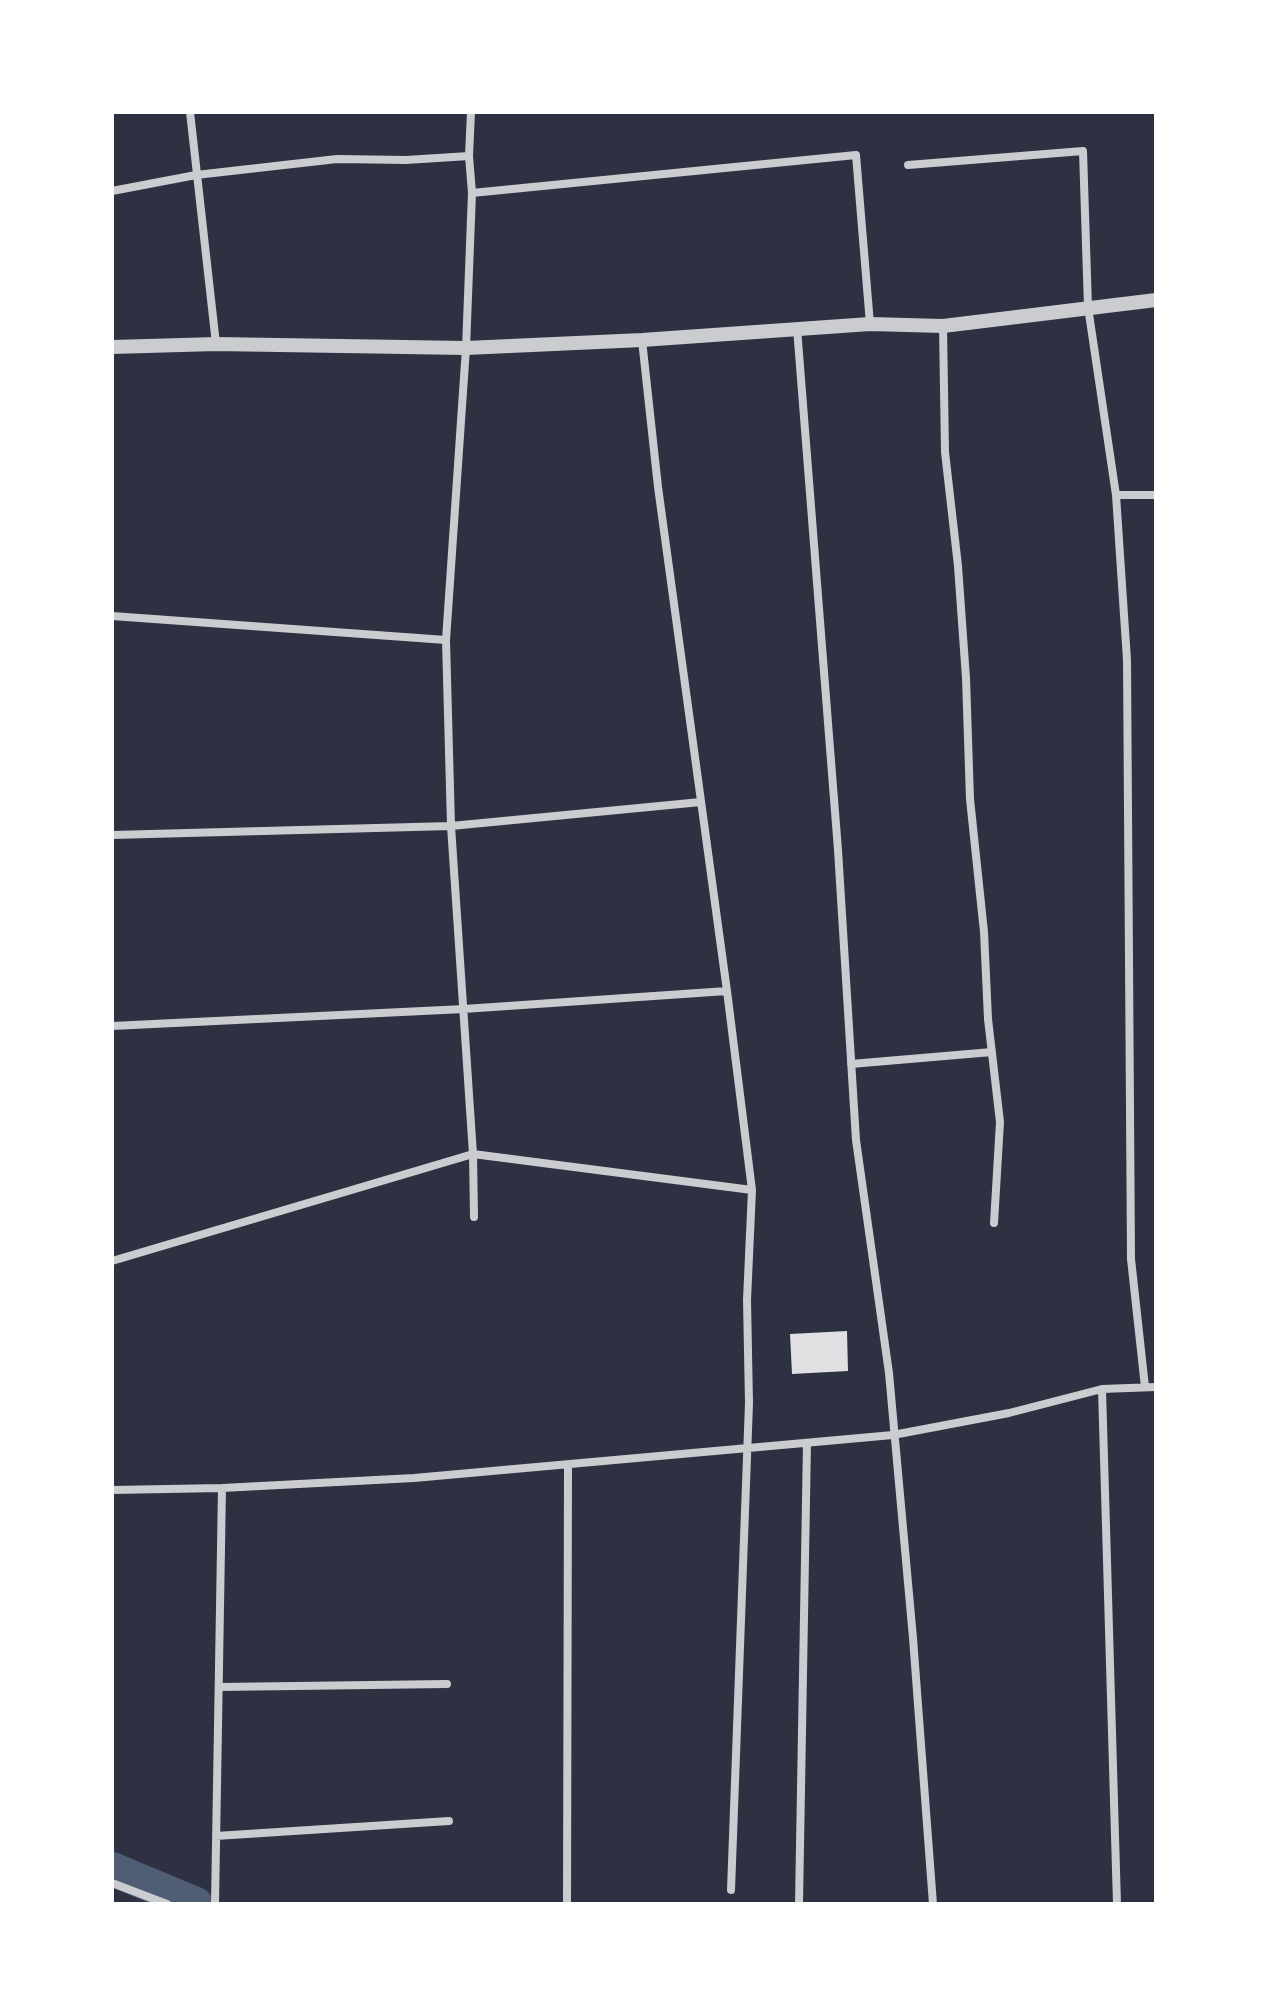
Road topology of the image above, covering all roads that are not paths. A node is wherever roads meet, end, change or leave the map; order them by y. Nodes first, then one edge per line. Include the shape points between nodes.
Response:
1 (190, 112) edge
2 (471, 112) edge
3 (469, 156) junction
4 (908, 165) dead end
5 (196, 175) junction
6 (112, 191) edge
7 (472, 193) junction
8 (1156, 300) edge
9 (1088, 307) junction
10 (870, 324) junction
11 (943, 326) junction
12 (797, 328) junction
13 (642, 340) junction
14 (216, 344) junction
15 (112, 347) edge
16 (466, 348) junction
17 (1116, 495) junction
18 (1156, 495) edge
19 (112, 616) edge
20 (446, 640) junction
21 (701, 802) junction
22 (451, 826) junction
23 (112, 835) edge
24 (727, 991) junction
25 (464, 1009) junction
26 (112, 1026) edge
27 (992, 1052) junction
28 (851, 1064) junction
29 (473, 1154) junction
30 (752, 1190) junction
31 (474, 1217) dead end
32 (994, 1223) dead end
33 (112, 1261) edge
34 (1145, 1387) junction
35 (1156, 1387) edge
36 (1102, 1389) junction
37 (893, 1435) junction
38 (807, 1443) junction
39 (747, 1448) junction
40 (568, 1466) junction
41 (222, 1488) junction
42 (112, 1490) edge
43 (447, 1684) dead end
44 (219, 1687) junction
45 (449, 1821) dead end
46 (216, 1836) junction
47 (112, 1883) edge
48 (731, 1890) dead end
49 (167, 1904) edge
50 (215, 1904) edge
51 (567, 1904) edge
52 (799, 1904) edge
53 (933, 1904) edge
54 (1117, 1904) edge

1 - 5 street
2 - 3 street
3 - 5 street via 337,159
3 - 7 street
4 - 9 street via 1083,151
5 - 6 street
5 - 14 street
7 - 10 street via 856,155
7 - 16 street
8 - 9 street
9 - 11 street
9 - 17 street
10 - 11 street
10 - 12 street
11 - 27 street via 945,452 958,566 970,799
12 - 13 street
12 - 28 street
13 - 16 street
13 - 21 street
14 - 15 street
14 - 16 street
16 - 20 street
17 - 18 street
17 - 34 street via 1127,660 1131,1259
19 - 20 street
20 - 22 street
21 - 22 street
21 - 24 street
22 - 23 street
22 - 25 street
24 - 25 street
24 - 30 street
25 - 26 street
25 - 29 street
27 - 28 street
27 - 32 street via 1000,1122
28 - 37 street
29 - 30 street
29 - 31 street
29 - 33 street
30 - 39 street
34 - 35 street
34 - 36 street
36 - 37 street
36 - 54 street
37 - 38 street
37 - 53 street
38 - 39 street
38 - 52 street
39 - 40 street
39 - 48 street
40 - 41 street
40 - 51 street
41 - 42 street
41 - 44 street
43 - 44 street
44 - 46 street
45 - 46 street
46 - 50 street
47 - 49 street

